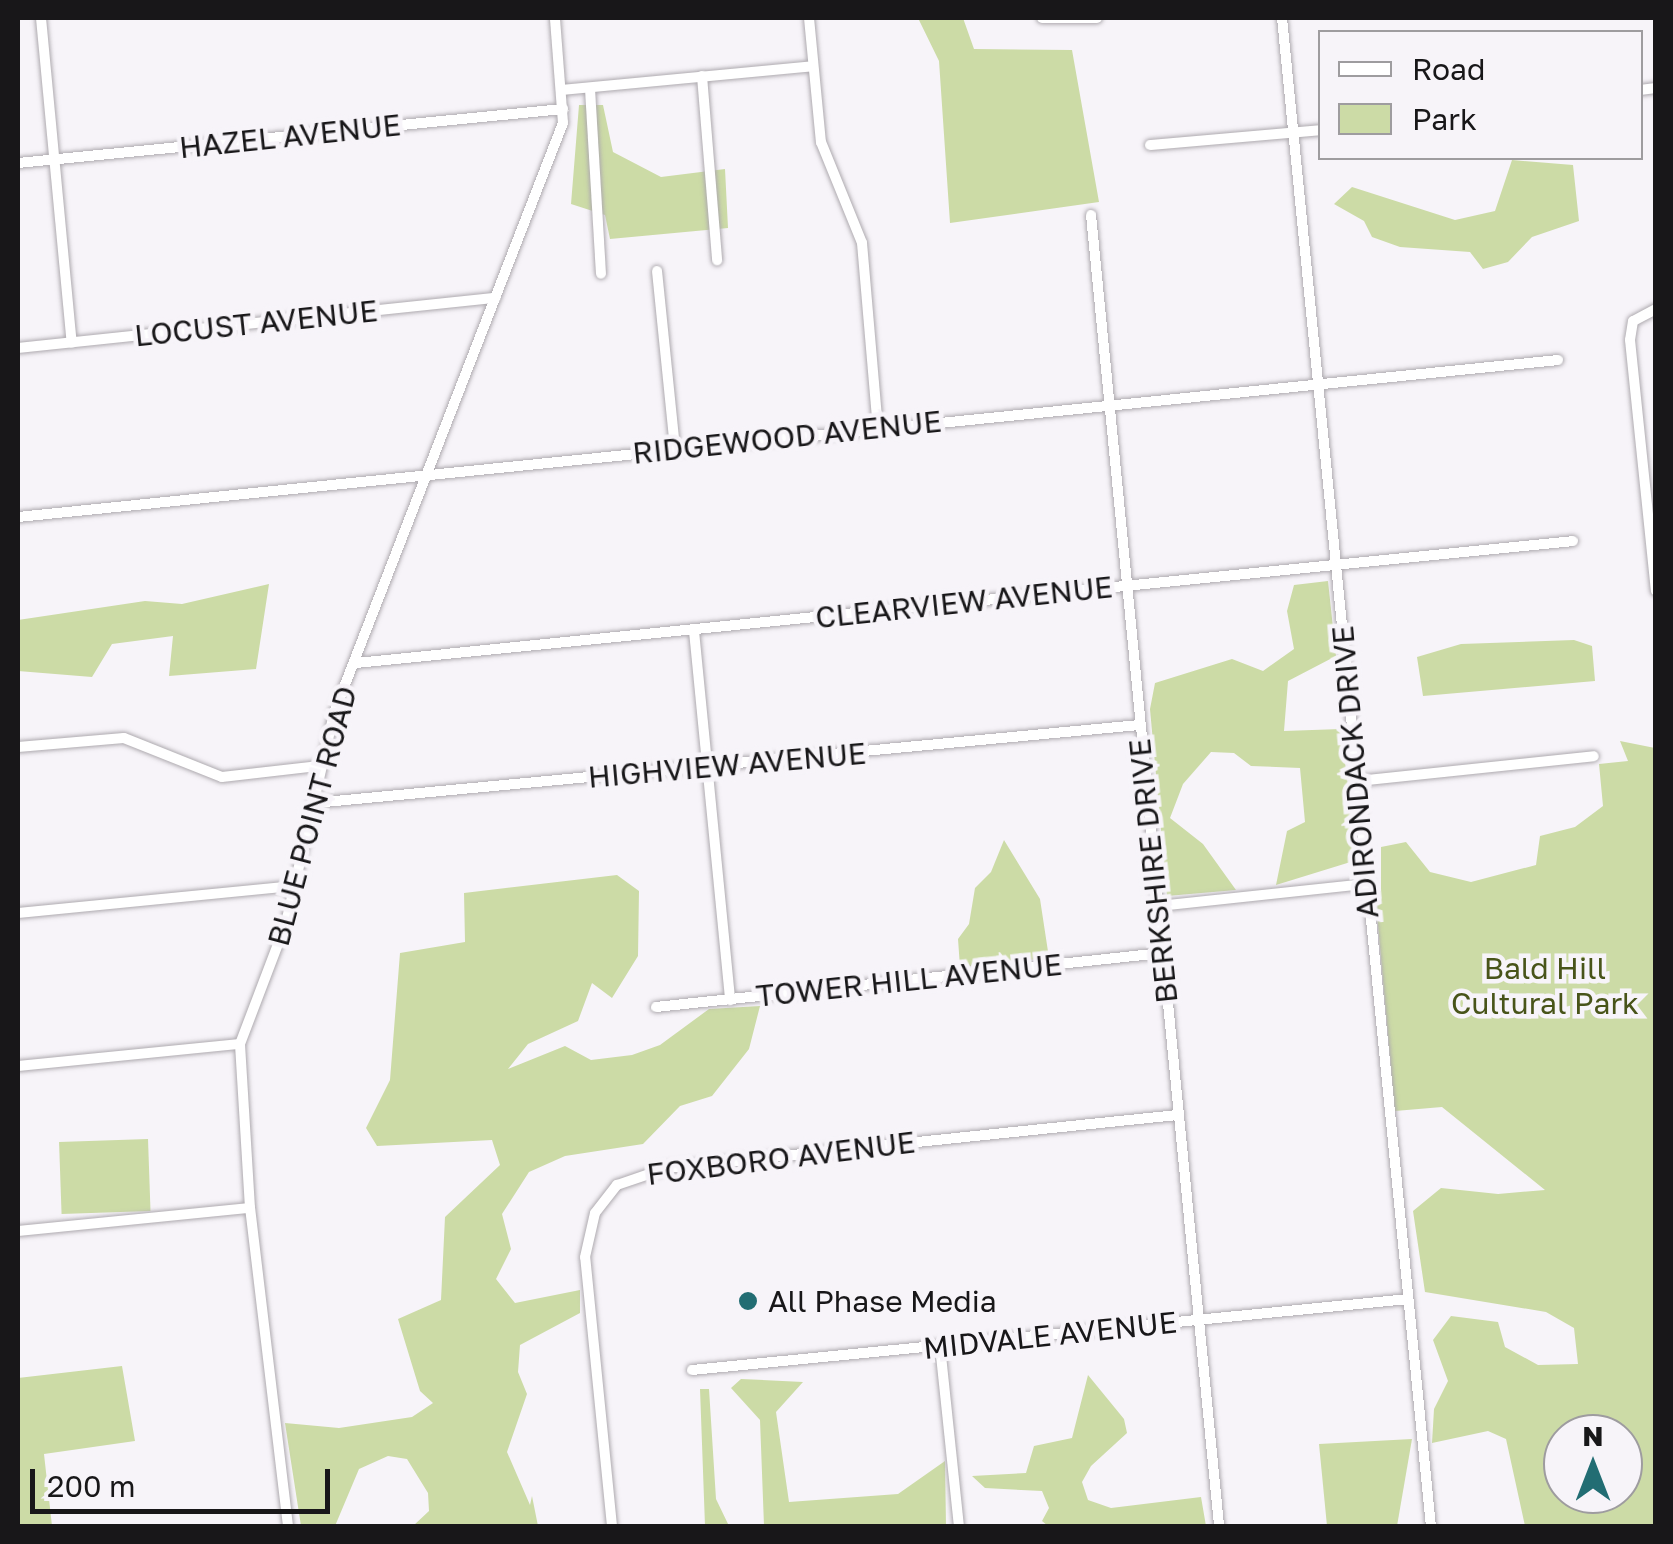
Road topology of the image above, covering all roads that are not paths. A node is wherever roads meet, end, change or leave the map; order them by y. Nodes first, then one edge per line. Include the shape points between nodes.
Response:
1 (41, 18) edge
2 (554, 18) edge
3 (808, 18) edge
4 (1042, 18) edge
5 (1097, 18) edge
6 (1282, 18) edge
7 (813, 66) junction
8 (702, 76) junction
9 (590, 89) junction
10 (561, 90) junction
11 (563, 108) junction
12 (1318, 130) edge
13 (1294, 132) junction
14 (1150, 145) dead end
15 (53, 160) junction
16 (18, 164) edge
17 (1091, 215) dead end
18 (717, 260) dead end
19 (657, 271) dead end
20 (601, 274) dead end
21 (495, 298) junction
22 (1656, 309) edge
23 (72, 343) junction
24 (18, 348) edge
25 (1558, 360) dead end
26 (1318, 384) junction
27 (1109, 405) junction
28 (878, 428) junction
29 (675, 448) junction
30 (427, 476) junction
31 (18, 517) edge
32 (1652, 529) edge
33 (1573, 541) dead end
34 (1336, 564) junction
35 (1125, 585) junction
36 (1656, 591) edge
37 (694, 631) junction
38 (356, 663) junction
39 (1139, 725) junction
40 (18, 746) edge
41 (1594, 756) dead end
42 (319, 766) junction
43 (706, 768) junction
44 (1358, 780) junction
45 (314, 803) junction
46 (1366, 884) junction
47 (295, 886) junction
48 (1159, 906) junction
49 (18, 913) edge
50 (1162, 953) junction
51 (730, 1000) junction
52 (656, 1007) dead end
53 (240, 1044) junction
54 (18, 1066) edge
55 (1177, 1115) junction
56 (250, 1208) junction
57 (18, 1230) edge
58 (1408, 1298) junction
59 (1200, 1320) junction
60 (940, 1346) junction
61 (692, 1370) dead end
62 (288, 1526) edge
63 (612, 1526) edge
64 (959, 1526) edge
65 (1219, 1526) edge
66 (1431, 1526) edge

1 - 15 street
2 - 10 street, BLUE POINT ROAD
3 - 7 street
4 - 5 street
6 - 13 street, ADIRONDACK DRIVE
7 - 8 street
7 - 28 street via 821,142 862,243
8 - 9 street
8 - 18 street
9 - 10 street
9 - 20 street
10 - 11 street, BLUE POINT ROAD
11 - 15 street, HAZEL AVENUE
11 - 21 street, BLUE POINT ROAD via 525,230
12 - 13 street
13 - 14 street
13 - 26 street, ADIRONDACK DRIVE
15 - 16 street, HAZEL AVENUE
15 - 23 street
17 - 27 street, BERKSHIRE DRIVE
19 - 29 street
21 - 23 street, LOCUST AVENUE
21 - 30 street, BLUE POINT ROAD
22 - 32 street via 1633,321 1630,340
23 - 24 street, LOCUST AVENUE
25 - 26 street, RIDGEWOOD AVENUE
26 - 27 street, RIDGEWOOD AVENUE
26 - 34 street, ADIRONDACK DRIVE
27 - 28 street, RIDGEWOOD AVENUE
27 - 35 street, BERKSHIRE DRIVE
28 - 29 street, RIDGEWOOD AVENUE
29 - 30 street, RIDGEWOOD AVENUE
30 - 31 street, RIDGEWOOD AVENUE
30 - 38 street, BLUE POINT ROAD
32 - 36 street
33 - 34 street, CLEARVIEW AVENUE
34 - 35 street, CLEARVIEW AVENUE
34 - 44 street, ADIRONDACK DRIVE
35 - 37 street, CLEARVIEW AVENUE
35 - 39 street, BERKSHIRE DRIVE
37 - 38 street, CLEARVIEW AVENUE
37 - 43 street
38 - 42 street, BLUE POINT ROAD
39 - 43 street, HIGHVIEW AVENUE
39 - 48 street, BERKSHIRE DRIVE
40 - 42 street via 124,738 222,776
41 - 44 street
42 - 45 street, BLUE POINT ROAD
43 - 45 street, HIGHVIEW AVENUE
43 - 51 street
44 - 46 street, ADIRONDACK DRIVE
45 - 47 street, BLUE POINT ROAD
46 - 48 street
46 - 58 street, ADIRONDACK DRIVE
47 - 49 street
47 - 53 street, BLUE POINT ROAD
48 - 50 street, BERKSHIRE DRIVE
50 - 51 street, TOWER HILL AVENUE
50 - 55 street, BERKSHIRE DRIVE
51 - 52 street, TOWER HILL AVENUE
53 - 54 street
53 - 56 street, BLUE POINT ROAD
55 - 59 street, BERKSHIRE DRIVE
55 - 63 street, FOXBORO AVENUE via 666,1168 618,1185 595,1212 586,1257
56 - 57 street
56 - 62 street, BLUE POINT ROAD
58 - 59 street, MIDVALE AVENUE
58 - 66 street, ADIRONDACK DRIVE
59 - 60 street, MIDVALE AVENUE
59 - 65 street, BERKSHIRE DRIVE
60 - 61 street, MIDVALE AVENUE
60 - 64 street

